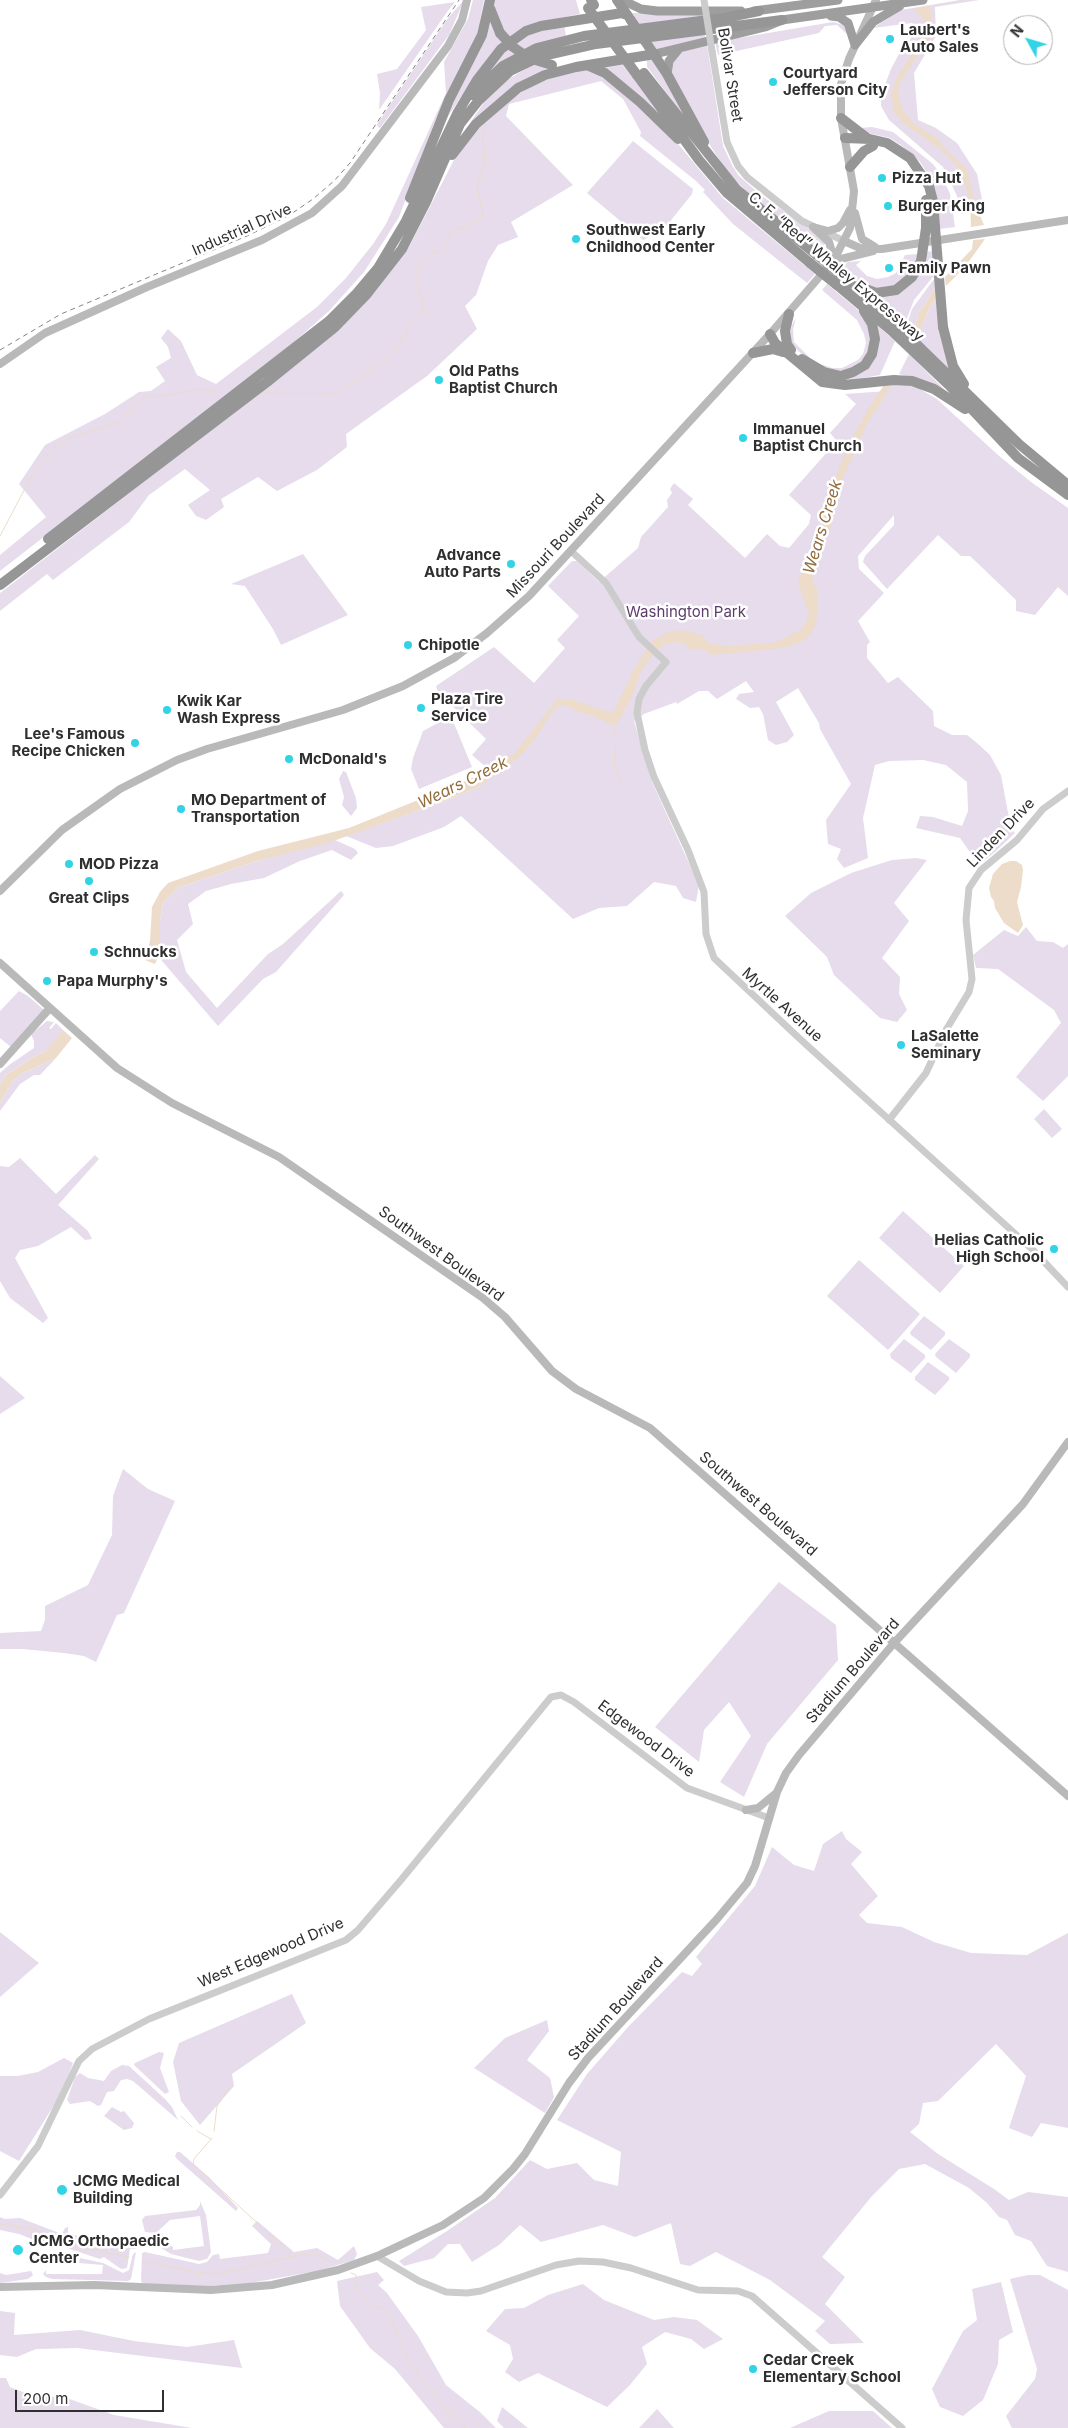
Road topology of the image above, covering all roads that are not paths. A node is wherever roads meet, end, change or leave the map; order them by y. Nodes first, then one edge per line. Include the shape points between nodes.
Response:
1 (467, 0) edge
2 (617, 0) edge
3 (622, 0) edge
4 (704, 0) edge
5 (838, 0) edge
6 (922, 0) edge
7 (912, 2) junction
8 (589, 3) edge
9 (875, 3) edge
10 (490, 4) edge
11 (759, 11) junction
12 (823, 15) junction
13 (628, 17) junction
14 (782, 20) junction
15 (855, 45) junction
16 (678, 50) junction
17 (655, 54) junction
18 (581, 66) junction
19 (639, 72) junction
20 (667, 74) junction
21 (458, 112) junction
22 (841, 118) junction
23 (845, 138) junction
24 (871, 142) junction
25 (699, 160) junction
26 (850, 167) junction
27 (720, 171) junction
28 (435, 181) junction
29 (853, 201) junction
30 (1068, 220) edge
31 (813, 227) junction
32 (931, 227) junction
33 (844, 241) junction
34 (882, 249) junction
35 (384, 259) junction
36 (814, 259) junction
37 (824, 273) junction
38 (840, 281) junction
39 (860, 304) junction
40 (789, 314) junction
41 (896, 329) junction
42 (770, 334) junction
43 (789, 352) junction
44 (753, 353) junction
45 (924, 357) junction
46 (0, 364) edge
47 (976, 401) junction
48 (980, 419) junction
49 (1068, 484) edge
50 (1068, 495) edge
51 (571, 551) junction
52 (0, 577) edge
53 (0, 585) edge
54 (1068, 791) edge
55 (0, 891) edge
56 (0, 963) edge
57 (49, 1009) junction
58 (59, 1018) junction
59 (35, 1024) junction
60 (0, 1064) edge
61 (889, 1120) junction
62 (1068, 1287) edge
63 (1068, 1442) edge
64 (894, 1643) junction
65 (540, 1708) joint
66 (777, 1792) junction
67 (1068, 1796) edge
68 (746, 1810) junction
69 (769, 1818) junction
70 (0, 2195) edge
71 (377, 2256) junction
72 (0, 2286) edge
73 (902, 2428) edge

1 - 46 main road, Industrial Drive via 462,20 448,46 348,179 312,213 262,240 45,333
2 - 13 highway
3 - 11 highway via 642,9 657,11
4 - 31 street, Bolivar Street, bridge via 731,154 747,177
5 - 11 highway
6 - 7 highway
7 - 9 highway
7 - 15 highway via 878,18
8 - 19 highway
9 - 12 highway
9 - 15 main road, Missouri Boulevard
10 - 18 highway, bridge via 500,32 529,58 552,65
10 - 35 highway via 482,35 449,100
11 - 21 highway via 584,36 537,48 503,66
12 - 14 highway
12 - 15 highway via 839,17 848,23
13 - 17 highway, bridge
13 - 21 highway via 622,13 561,21 526,31 501,49
14 - 16 highway
14 - 28 highway via 596,44 556,52 522,64 499,79 460,124
15 - 22 main road, Missouri Boulevard via 841,84
16 - 17 highway
16 - 20 highway via 669,61
17 - 18 highway
17 - 20 highway
18 - 25 highway via 605,73
18 - 28 highway via 545,75 518,88 497,104 458,144
19 - 25 highway
19 - 27 highway
20 - 27 highway
21 - 35 highway via 406,221
22 - 23 main road, Missouri Boulevard
22 - 24 highway
23 - 24 highway via 855,144
23 - 26 main road, Missouri Boulevard
24 - 26 highway
24 - 32 highway via 890,151 915,172 926,200
25 - 36 highway, C. F. “Red” Whaley Expressway via 739,205
26 - 29 main road, Missouri Boulevard
27 - 36 highway, C. F. “Red” Whaley Expressway
28 - 53 highway via 402,249 367,294 335,327
29 - 31 main road via 838,228
29 - 33 main road, Missouri Boulevard via 850,228
29 - 34 main road via 862,239
30 - 34 main road
31 - 33 street
31 - 37 main road via 831,246 831,260
32 - 38 highway, bridge via 921,261 907,282 889,292 868,291
32 - 47 highway, bridge via 943,327 952,366
33 - 34 main road via 860,248
33 - 37 main road, Missouri Boulevard
34 - 37 main road via 841,259
35 - 52 highway via 329,321
36 - 38 highway, C. F. “Red” Whaley Expressway, bridge
37 - 40 main road, Missouri Boulevard
38 - 39 highway, C. F. “Red” Whaley Expressway
38 - 41 highway, C. F. “Red” Whaley Expressway
39 - 41 highway, C. F. “Red” Whaley Expressway
39 - 43 highway via 872,324 874,339 872,354 865,364 841,376 824,372
40 - 42 main road, Missouri Boulevard
40 - 43 highway via 785,334
41 - 45 highway, C. F. “Red” Whaley Expressway
42 - 43 highway
42 - 44 main road, Missouri Boulevard
43 - 44 highway via 773,349
43 - 48 highway via 822,382 845,385 866,381 912,381 934,389
44 - 51 main road, Missouri Boulevard
45 - 47 highway, C. F. “Red” Whaley Expressway
45 - 48 highway, C. F. “Red” Whaley Expressway
47 - 49 highway, C. F. “Red” Whaley Expressway
48 - 50 highway, C. F. “Red” Whaley Expressway via 1018,458
51 - 55 main road, Missouri Boulevard via 517,608 448,661 388,693 343,710 208,748 148,774 120,789 62,830
51 - 61 street, Myrtle Avenue via 606,584 643,642 666,662 646,686 639,699 637,713 654,777 704,892 706,934 714,958
54 - 61 street, Linden Drive via 1043,809 1017,840 981,870 969,888 966,920 972,979 969,992 923,1076
56 - 57 main road, Southwest Boulevard
57 - 58 main road, Southwest Boulevard
57 - 59 main road
58 - 59 main road via 48,1018
58 - 64 main road, Southwest Boulevard via 117,1068 149,1090 279,1157 482,1298 505,1318 552,1371 576,1389 650,1428
59 - 60 main road
61 - 62 street, Myrtle Avenue via 1032,1249
63 - 64 main road, Stadium Boulevard via 1023,1504
64 - 66 main road, Stadium Boulevard via 799,1755
64 - 67 main road, Southwest Boulevard
65 - 68 street, Edgewood Drive via 555,1695 567,1697 687,1788
65 - 70 street, West Edgewood Drive via 401,1880 346,1940 149,2019 92,2048 79,2062 38,2146
66 - 68 main road via 758,1808
66 - 69 main road, Stadium Boulevard
68 - 69 street, Edgewood Drive
69 - 71 main road, Stadium Boulevard via 755,1866 742,1890 588,2058 513,2169 484,2198 452,2220
71 - 72 main road, Stadium Boulevard via 307,2278 242,2289 180,2290 52,2284
71 - 73 street via 419,2281 446,2292 481,2290 556,2265 579,2261 631,2268 687,2288 738,2290 752,2296

